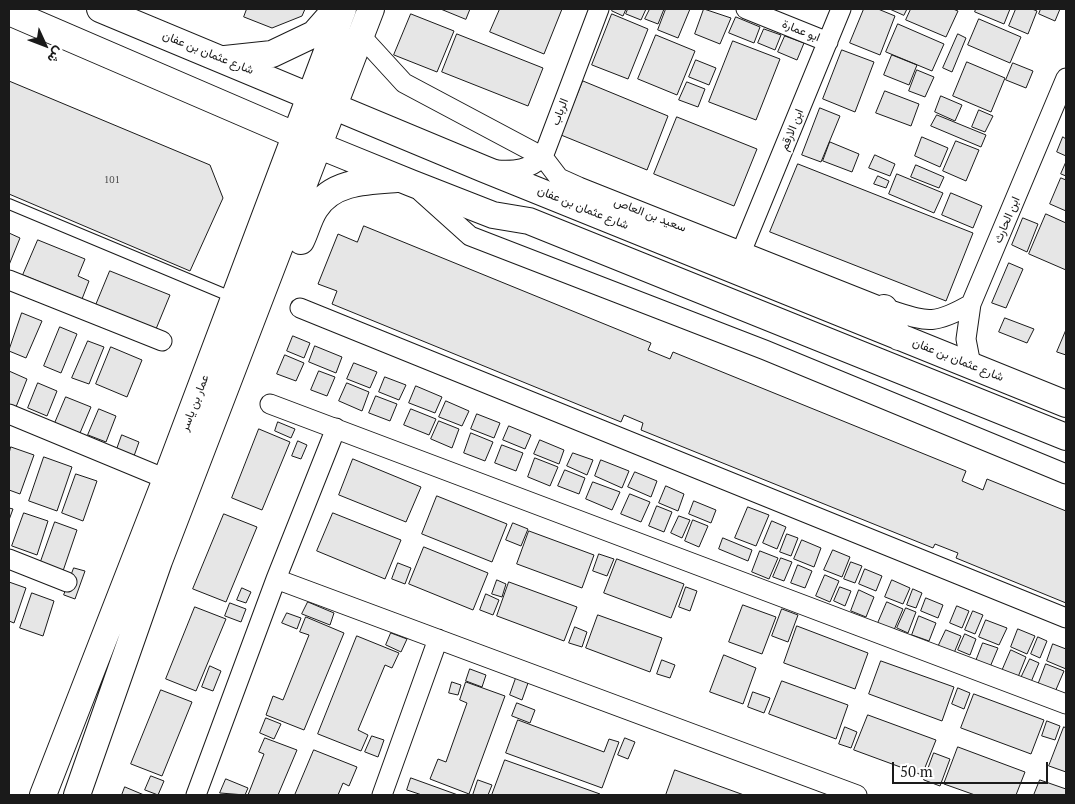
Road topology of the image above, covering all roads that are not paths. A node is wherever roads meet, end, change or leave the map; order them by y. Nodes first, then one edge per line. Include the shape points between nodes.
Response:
1 (336, 9) edge
2 (344, 9) edge
3 (371, 9) edge
4 (599, 9) edge
5 (746, 9) edge
6 (841, 9) edge
7 (9, 12) edge
8 (116, 12) edge
9 (362, 36) junction
10 (828, 42) junction
11 (223, 60) junction
12 (1066, 78) edge
13 (311, 95) junction
14 (334, 106) junction
15 (296, 136) junction
16 (320, 146) junction
17 (543, 157) junction
18 (484, 169) junction
19 (405, 181) junction
20 (579, 187) junction
21 (9, 204) edge
22 (593, 212) junction
23 (742, 250) junction
24 (9, 280) edge
25 (234, 299) junction
26 (971, 304) junction
27 (300, 308) dead end
28 (884, 308) junction
29 (899, 337) junction
30 (162, 341) dead end
31 (971, 365) junction
32 (270, 404) dead end
33 (1066, 404) edge
34 (9, 414) edge
35 (336, 428) junction
36 (1066, 437) edge
37 (1066, 474) edge
38 (166, 479) junction
39 (9, 559) edge
40 (159, 560) junction
41 (276, 579) junction
42 (67, 582) dead end
43 (1066, 618) edge
44 (438, 639) junction
45 (1066, 704) edge
46 (43, 795) edge
47 (77, 795) edge
48 (196, 795) edge
49 (382, 795) edge
50 (857, 795) edge

1 - 11 street via 314,34 272,54
2 - 13 street, عمار بن ياسر
3 - 9 street, عمار بن ياسر
4 - 17 street, الرباب
5 - 10 street, ابو عمارة
6 - 10 street, ابن الارقم
7 - 15 street
8 - 11 street, شارع عثمان بن عفان
9 - 14 street, عمار بن ياسر
9 - 17 street, سعيد بن العاص via 404,83
10 - 23 street, ابن الارقم
11 - 13 street, شارع عثمان بن عفان
12 - 26 street, ابن الحارث
13 - 14 street, شارع عثمان بن عفان
13 - 15 street, عمار بن ياسر
14 - 16 street, عمار بن ياسر
14 - 18 street, شارع عثمان بن عفان
15 - 16 street
15 - 25 street, عمار بن ياسر
16 - 19 street
16 - 40 street, عمار بن ياسر
17 - 18 street via 518,171
17 - 20 street, سعيد بن العاص via 559,178
18 - 22 street, شارع عثمان بن عفان
19 - 36 street via 493,215 529,221
19 - 37 street via 470,236 765,350
19 - 40 street via 351,183 329,194 316,208 200,496
20 - 22 street
20 - 23 street, سعيد بن العاص
21 - 25 lane
22 - 29 street, شارع عثمان بن عفان
23 - 28 street, سعيد بن العاص
24 - 30 street
25 - 38 street, عمار بن ياسر
26 - 28 street, سعيد بن العاص via 947,318 926,321
26 - 31 street, ابن الحارث via 966,339
27 - 43 street
28 - 29 street
29 - 31 street, شارع عثمان بن عفان
31 - 33 street, شارع عثمان بن عفان
32 - 35 street
34 - 38 street
35 - 41 street
35 - 45 street
38 - 46 street, عمار بن ياسر
39 - 42 street
40 - 47 street, عمار بن ياسر
41 - 44 street
41 - 48 street
44 - 49 street
44 - 50 street

